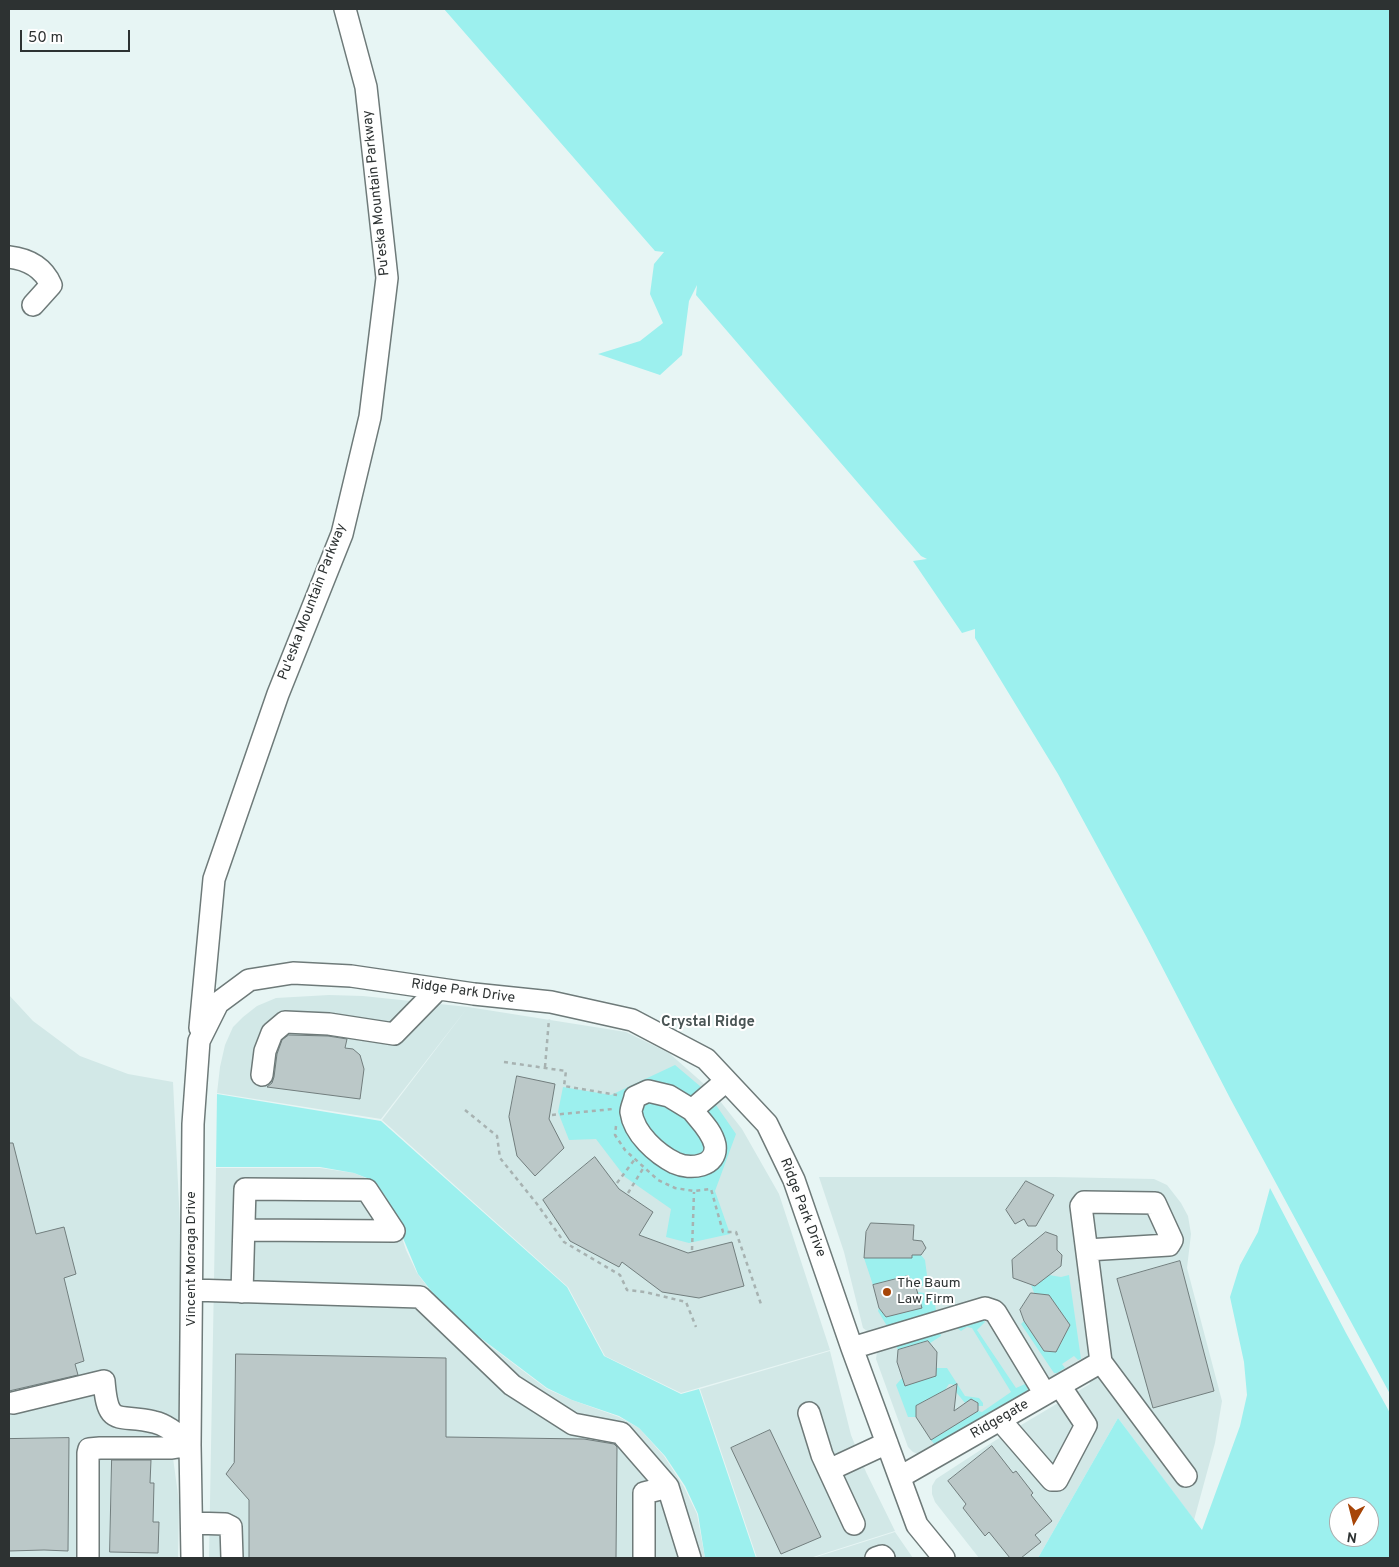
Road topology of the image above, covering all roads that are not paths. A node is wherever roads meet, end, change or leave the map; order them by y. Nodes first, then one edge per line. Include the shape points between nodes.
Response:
1 (345, 9) edge
2 (9, 257) edge
3 (33, 305) dead end
4 (249, 980) joint
5 (438, 989) junction
6 (199, 1041) junction
7 (262, 1075) dead end
8 (726, 1081) junction
9 (692, 1110) dead end
10 (244, 1230) junction
11 (1087, 1250) dead end
12 (192, 1290) junction
13 (242, 1292) junction
14 (852, 1348) junction
15 (1101, 1362) junction
16 (1053, 1390) junction
17 (13, 1403) dead end
18 (809, 1414) dead end
19 (1000, 1420) junction
20 (887, 1443) junction
21 (190, 1445) junction
22 (829, 1470) junction
23 (1186, 1476) dead end
24 (900, 1478) junction
25 (668, 1487) junction
26 (192, 1523) junction
27 (854, 1524) dead end
28 (88, 1558) edge
29 (192, 1558) edge
30 (232, 1558) edge
31 (644, 1558) edge
32 (690, 1558) edge
33 (876, 1558) edge
34 (884, 1558) edge
35 (944, 1558) edge

1 - 6 street, Pu'eska Mountain Parkway via 366,87 387,278 370,417 342,534 278,694 214,879
2 - 3 street via 26,261 47,276 51,285
4 - 5 street, Ridge Park Drive via 293,972 351,976
4 - 6 street, Vincent Moraga Drive via 218,1003
5 - 7 street via 394,1034 330,1024 286,1022 272,1033 265,1051
5 - 8 street, Ridge Park Drive via 551,1002 632,1020 706,1059
6 - 12 street, Vincent Moraga Drive via 193,1124
8 - 9 street
8 - 14 street, Ridge Park Drive via 767,1124 794,1180
10 - 10 street via 245,1189 368,1190 394,1231
10 - 13 street
11 - 15 street
12 - 13 street
12 - 21 street, Vincent Moraga Drive
13 - 25 street via 420,1297 512,1385 573,1424 621,1433
14 - 16 street via 990,1309
14 - 20 street, Ridge Park Drive
15 - 16 street, Ridgegate
15 - 23 street
16 - 19 street, Ridgegate
16 - 19 street via 1086,1425 1057,1480 1052,1480
17 - 21 street via 104,1381 106,1403 111,1414 124,1419 156,1422 168,1427
18 - 22 street
19 - 24 street, Ridgegate
20 - 22 street
20 - 24 street, Ridge Park Drive
21 - 26 street, Vincent Moraga Drive
21 - 28 street via 90,1449
22 - 27 street
24 - 35 street, Ridge Park Drive via 917,1525
25 - 31 street via 644,1493
25 - 32 street
26 - 29 street, Vincent Moraga Drive
26 - 30 street via 231,1527
33 - 34 street

